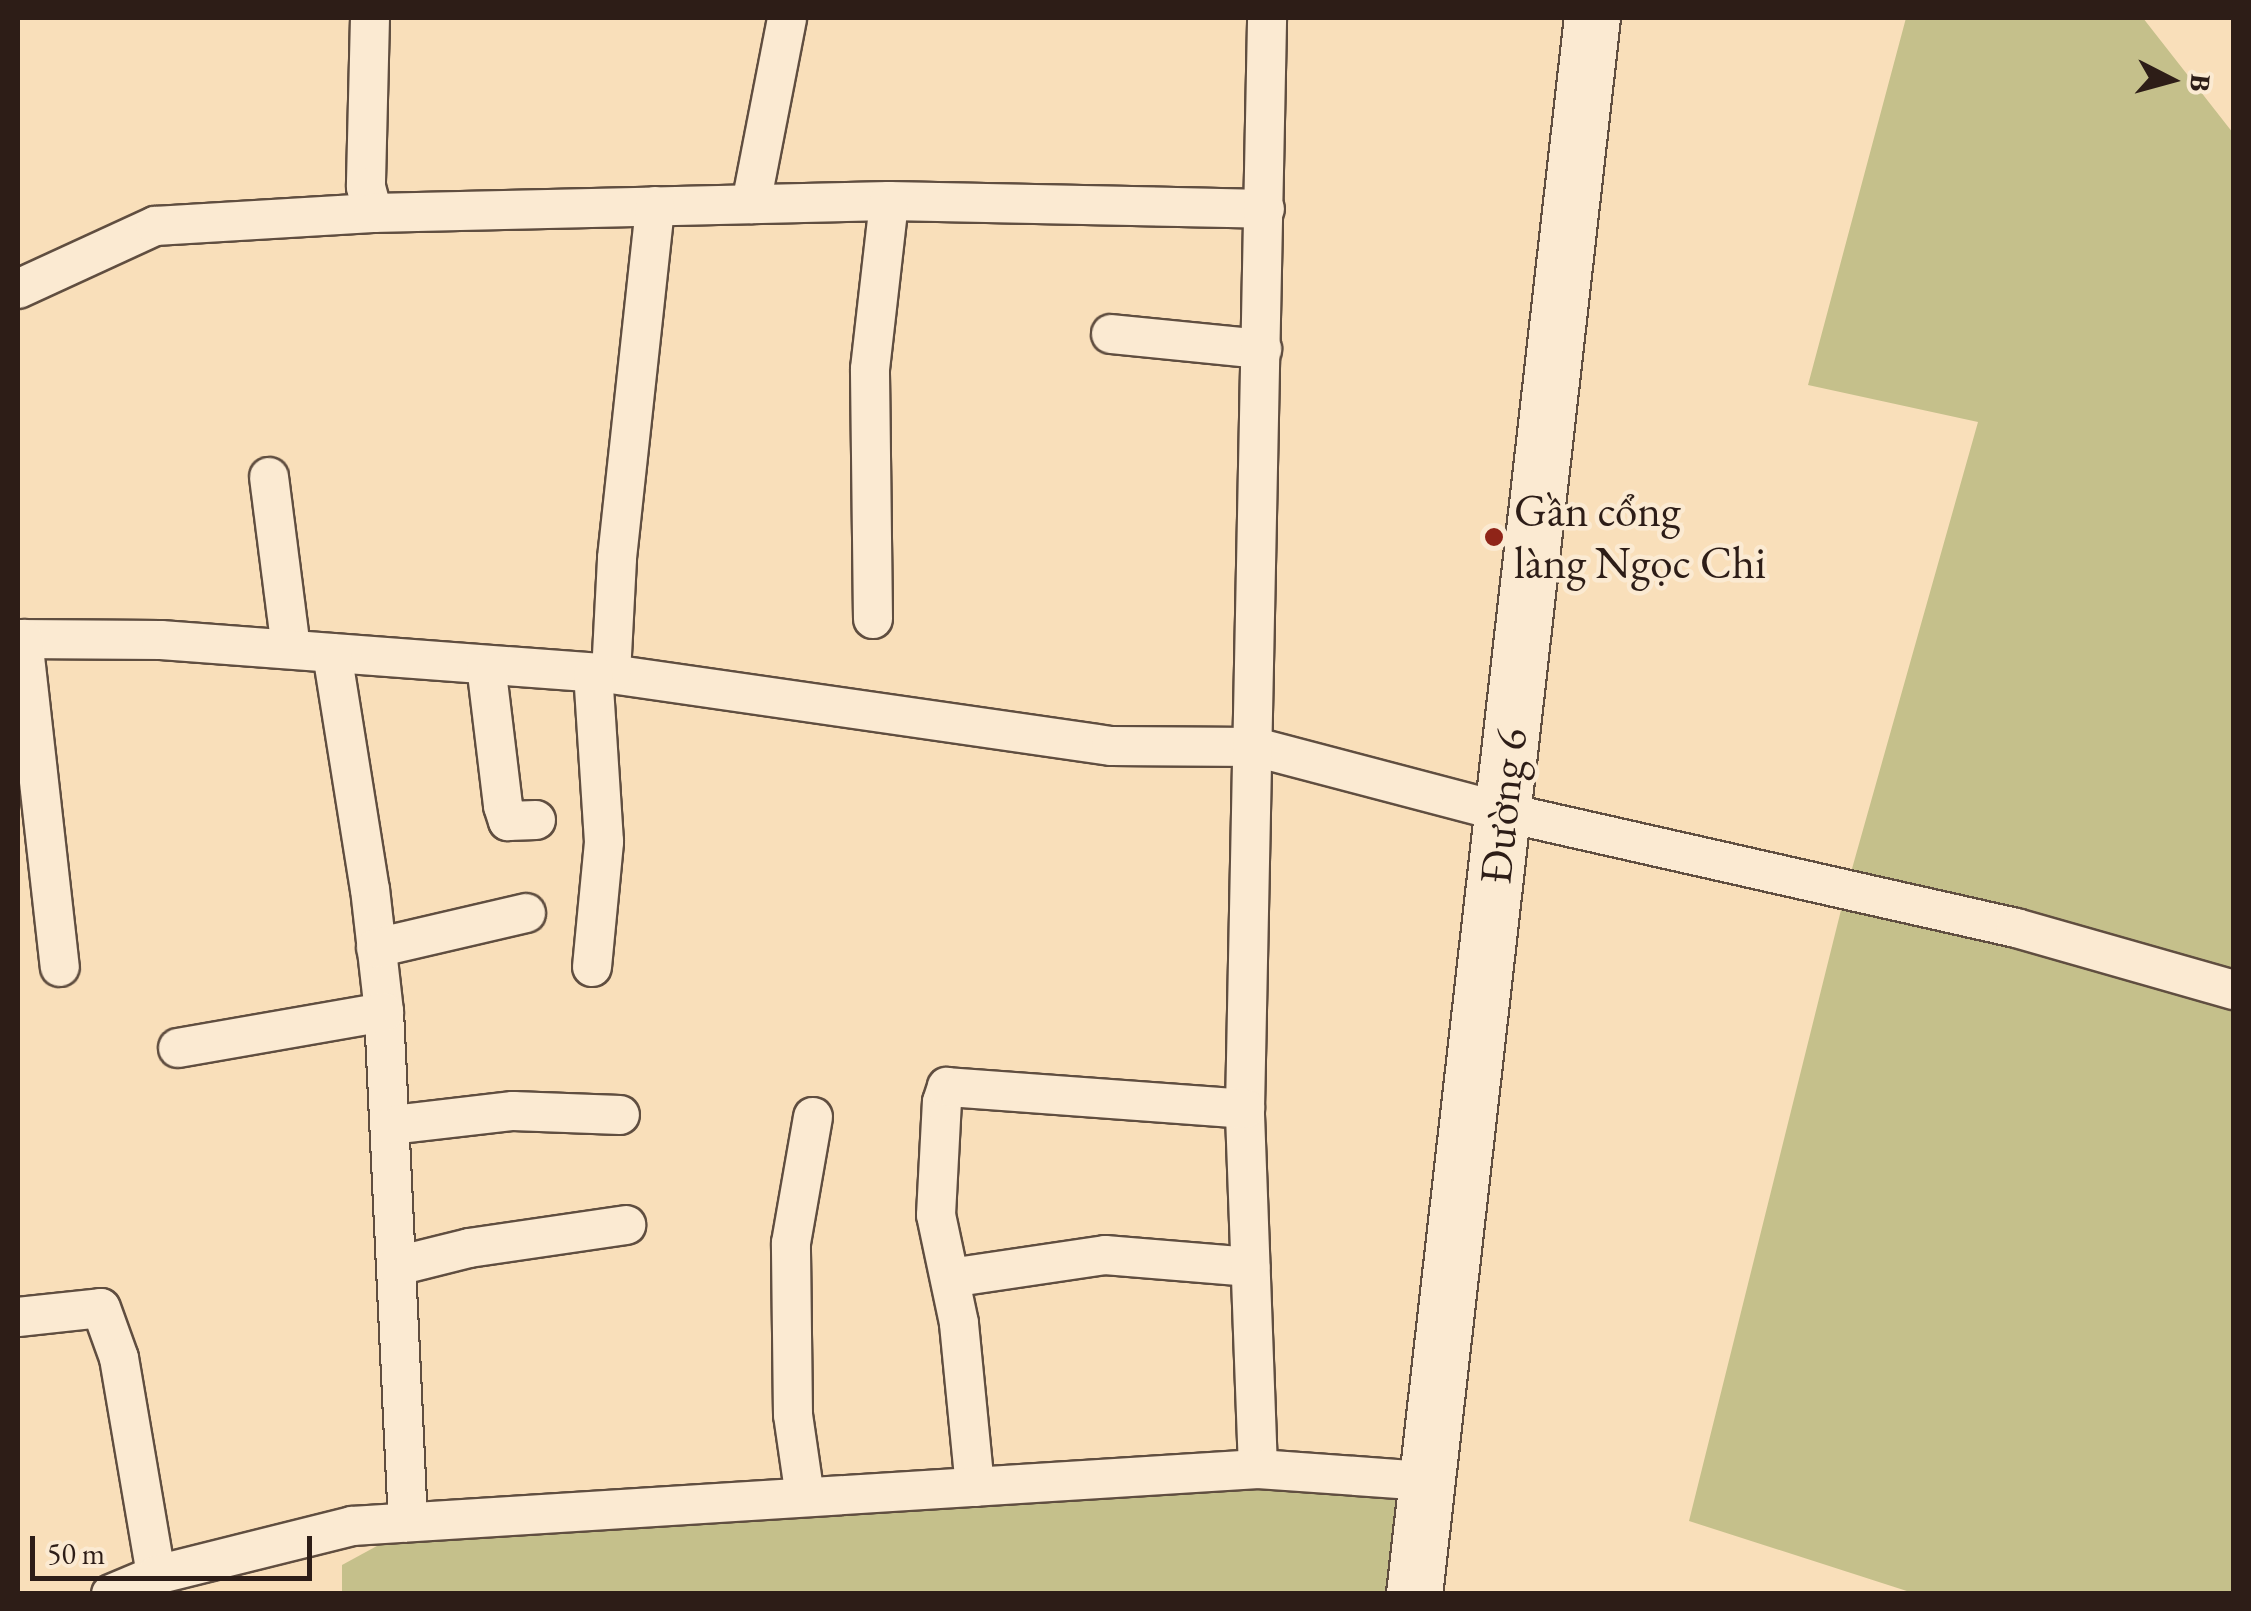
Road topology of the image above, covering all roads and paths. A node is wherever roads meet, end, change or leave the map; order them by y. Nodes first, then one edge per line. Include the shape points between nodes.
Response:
1 (370, 18) edge
2 (787, 18) edge
3 (1267, 18) edge
4 (1592, 18) edge
5 (889, 202) junction
6 (751, 204) junction
7 (655, 206) junction
8 (1264, 209) junction
9 (373, 213) junction
10 (18, 289) edge
11 (1111, 334) dead end
12 (1262, 348) junction
13 (269, 477) dead end
14 (872, 618) dead end
15 (20, 639) edge
16 (291, 650) junction
17 (332, 653) junction
18 (486, 665) junction
19 (602, 674) junction
20 (1255, 747) junction
21 (1502, 812) junction
22 (536, 820) dead end
23 (526, 912) dead end
24 (376, 948) junction
25 (592, 967) dead end
26 (60, 968) dead end
27 (2234, 990) edge
28 (384, 1012) junction
29 (178, 1048) dead end
30 (1245, 1109) junction
31 (620, 1116) dead end
32 (813, 1118) dead end
33 (392, 1124) junction
34 (626, 1225) dead end
35 (397, 1266) junction
36 (1251, 1267) junction
37 (950, 1278) junction
38 (18, 1317) edge
39 (1258, 1469) junction
40 (1426, 1480) junction
41 (975, 1487) junction
42 (805, 1497) junction
43 (408, 1522) junction
44 (156, 1575) junction
45 (111, 1594) edge
46 (1414, 1594) edge

1 - 9 street via 366,186
2 - 6 street
3 - 8 street
4 - 21 main road, Đường 6
5 - 6 street
5 - 8 street
5 - 14 street via 870,369
6 - 7 street
7 - 9 street
7 - 19 street
8 - 12 street
9 - 10 street via 155,226
11 - 12 street
12 - 20 street
13 - 16 street
15 - 16 street
15 - 26 street
16 - 17 street
17 - 18 street
17 - 24 street
18 - 19 street
18 - 22 street via 502,806 508,821
19 - 20 street via 1111,746
19 - 25 street via 604,842
20 - 21 street
20 - 30 street
21 - 27 street via 2016,928
21 - 40 main road, Đường 6
23 - 24 street
24 - 28 street
28 - 29 street
28 - 33 street
30 - 36 street
30 - 37 street via 946,1087 936,1216
31 - 33 street via 513,1111
32 - 42 street via 791,1243 792,1415
33 - 35 street
34 - 35 street via 469,1248
35 - 43 street
36 - 37 street via 1105,1255
36 - 39 street
37 - 41 street
38 - 44 street via 101,1308 119,1358
39 - 40 street
39 - 41 street
40 - 46 main road, Đường 6
41 - 42 street
42 - 43 street
43 - 44 street via 352,1526
44 - 45 street

